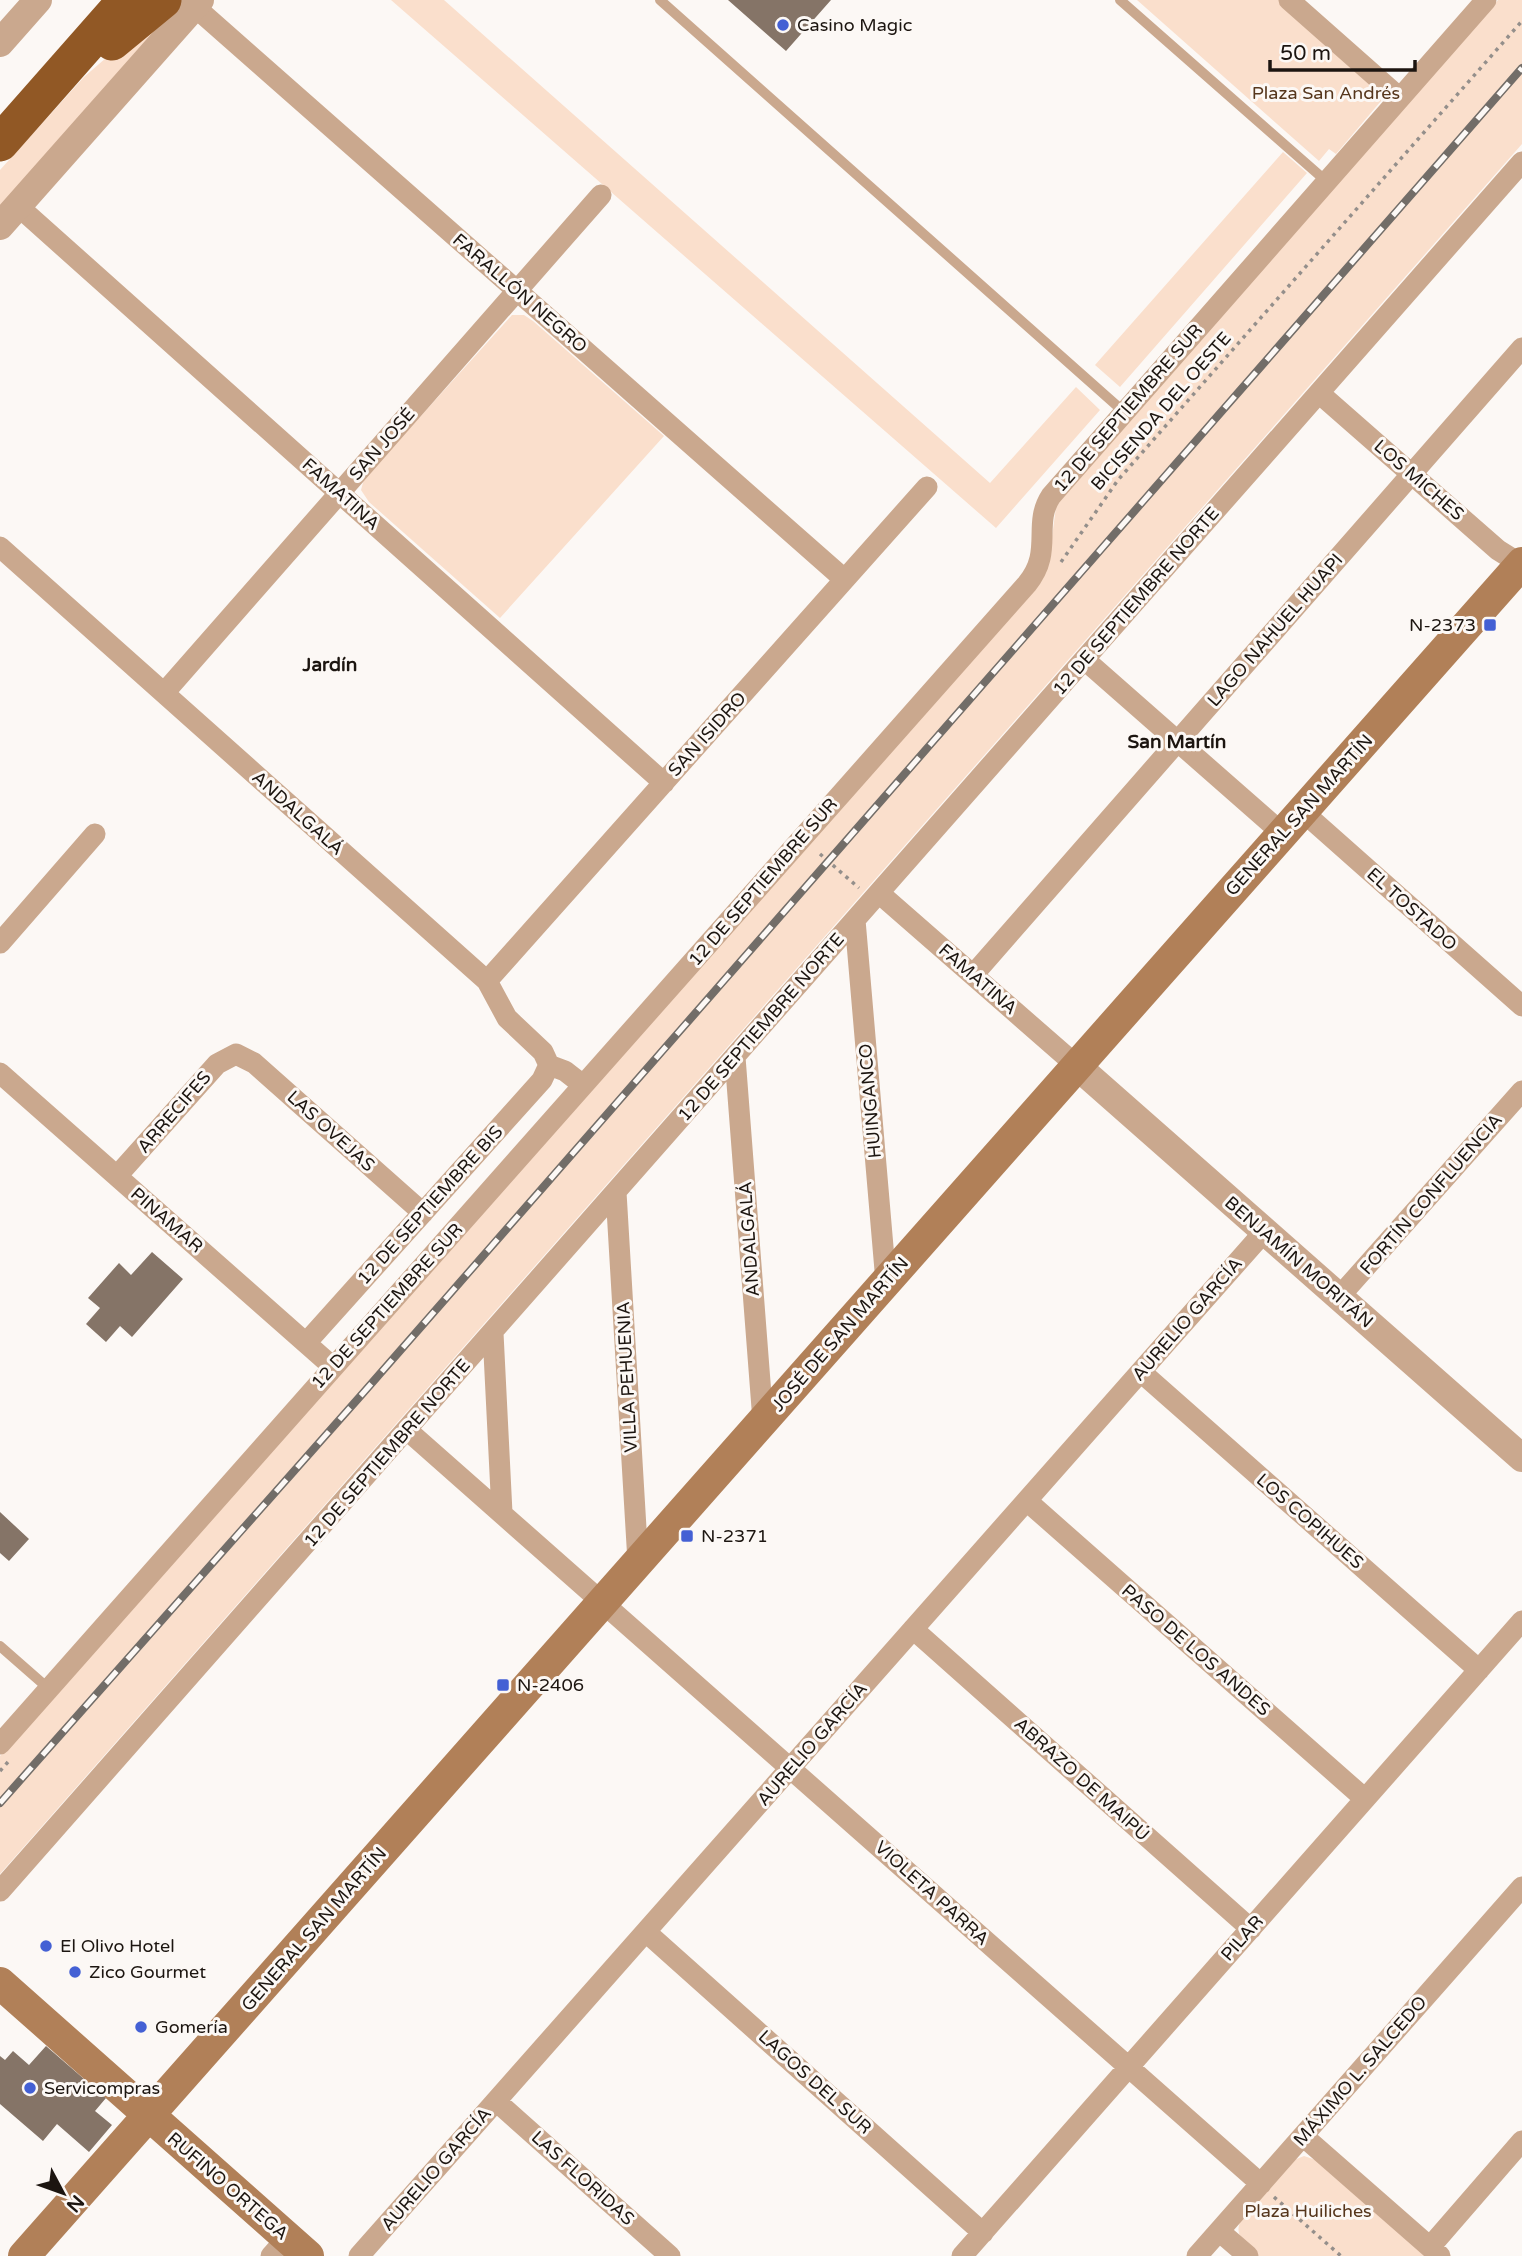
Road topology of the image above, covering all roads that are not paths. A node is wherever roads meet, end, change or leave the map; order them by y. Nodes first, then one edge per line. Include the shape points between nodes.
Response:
1 (38, 0) edge
2 (94, 0) edge
3 (127, 0) edge
4 (660, 0) edge
5 (1120, 0) edge
6 (1289, 0) edge
7 (1486, 0) edge
8 (186, 2) edge
9 (0, 43) edge
10 (1400, 97) junction
11 (14, 109) edge
12 (0, 143) edge
13 (1519, 170) edge
14 (1326, 181) junction
15 (601, 195) dead end
16 (9, 216) edge
17 (517, 290) junction
18 (1522, 348) edge
19 (1320, 393) junction
20 (1124, 412) junction
21 (1412, 474) junction
22 (927, 486) dead end
23 (339, 493) junction
24 (0, 547) edge
25 (1522, 564) edge
26 (845, 579) junction
27 (1084, 660) junction
28 (164, 693) junction
29 (1178, 741) junction
30 (664, 783) junction
31 (1292, 823) junction
32 (95, 834) dead end
33 (879, 893) junction
34 (855, 920) junction
35 (0, 943) edge
36 (973, 975) junction
37 (487, 981) junction
38 (1522, 1006) edge
39 (236, 1054) joint
40 (735, 1057) junction
41 (548, 1065) junction
42 (1077, 1066) junction
43 (0, 1073) edge
44 (583, 1085) junction
45 (1522, 1091) edge
46 (117, 1176) junction
47 (616, 1192) junction
48 (423, 1213) junction
49 (1265, 1231) junction
50 (886, 1282) junction
51 (1339, 1297) junction
52 (493, 1333) junction
53 (306, 1343) junction
54 (333, 1367) junction
55 (1140, 1372) junction
56 (763, 1421) junction
57 (407, 1430) junction
58 (1522, 1458) edge
59 (1027, 1501) junction
60 (502, 1513) junction
61 (638, 1562) junction
62 (603, 1601) junction
63 (1522, 1620) edge
64 (913, 1629) junction
65 (0, 1646) edge
66 (1479, 1670) junction
67 (49, 1689) junction
68 (0, 1744) edge
69 (791, 1768) junction
70 (1365, 1799) junction
71 (1522, 1887) edge
72 (0, 1891) edge
73 (1251, 1929) junction
74 (646, 1931) junction
75 (0, 1983) edge
76 (1129, 2067) junction
77 (496, 2101) junction
78 (149, 2115) junction
79 (1303, 2136) junction
80 (1522, 2141) edge
81 (1265, 2189) junction
82 (1219, 2231) junction
83 (983, 2233) junction
84 (289, 2250) edge
85 (1435, 2251) edge
86 (24, 2256) edge
87 (359, 2256) edge
88 (670, 2256) edge
89 (962, 2256) edge
90 (1197, 2256) edge
91 (1248, 2256) edge

1 - 9 street
2 - 11 highway
3 - 11 highway
4 - 20 lane
5 - 14 lane
6 - 10 street
7 - 10 street, 12 DE SEPTIEMBRE SUR
8 - 11 highway
8 - 16 street
8 - 17 street, FARALLÓN NEGRO
10 - 14 street, 12 DE SEPTIEMBRE SUR
11 - 12 highway
13 - 19 street, 12 DE SEPTIEMBRE NORTE
14 - 20 street, 12 DE SEPTIEMBRE SUR
15 - 17 street, SAN JOSÉ
16 - 23 street, FAMATINA
17 - 23 street, SAN JOSÉ
17 - 26 street, FARALLÓN NEGRO
18 - 21 street, LAGO NAHUEL HUAPI
19 - 21 street, LOS MICHES
19 - 27 street, 12 DE SEPTIEMBRE NORTE
20 - 44 street, 12 DE SEPTIEMBRE SUR via 1047,502 1043,555 1032,578
21 - 25 street, LOS MICHES via 1498,550
21 - 29 street, LAGO NAHUEL HUAPI
22 - 26 street, SAN ISIDRO
23 - 28 street, SAN JOSÉ
23 - 30 street, FAMATINA
24 - 28 street, ANDALGALÁ
25 - 31 main road, GENERAL SAN MARTÍN
26 - 30 street, SAN ISIDRO
27 - 29 street
27 - 33 street, 12 DE SEPTIEMBRE NORTE
28 - 37 street, ANDALGALÁ
29 - 31 street
29 - 36 street, LAGO NAHUEL HUAPI
30 - 37 street, SAN ISIDRO
31 - 38 street, EL TOSTADO
31 - 42 main road, GENERAL SAN MARTÍN
32 - 35 street
33 - 34 street, 12 DE SEPTIEMBRE NORTE
33 - 36 street, FAMATINA
34 - 40 street, 12 DE SEPTIEMBRE NORTE
34 - 50 street, HUINGANCO
36 - 42 street, FAMATINA
37 - 41 street, ANDALGALÁ via 507,1018 543,1052
39 - 46 street, ARRECIFES via 217,1064
39 - 48 street, LAS OVEJAS via 254,1063
40 - 47 street, 12 DE SEPTIEMBRE NORTE
40 - 56 street, ANDALGALÁ
41 - 44 street, ANDALGALÁ
41 - 48 street, 12 DE SEPTIEMBRE BIS via 542,1080
42 - 49 street, BENJAMÍN MORITÁN
42 - 50 main road, JOSÉ DE SAN MARTÍN
43 - 46 street, PINAMAR
44 - 54 street, 12 DE SEPTIEMBRE SUR
45 - 51 street, FORTÍN CONFLUENCIA
46 - 53 street, PINAMAR
47 - 52 street, 12 DE SEPTIEMBRE NORTE
47 - 61 street, VILLA PEHUENIA
48 - 53 street, 12 DE SEPTIEMBRE BIS
49 - 51 street, BENJAMÍN MORITÁN
49 - 55 street, AURELIO GARCÍA
50 - 56 main road, JOSÉ DE SAN MARTÍN
51 - 58 street, BENJAMÍN MORITÁN
52 - 57 street, 12 DE SEPTIEMBRE NORTE
52 - 60 street
53 - 54 street, PINAMAR
54 - 67 street, 12 DE SEPTIEMBRE SUR
55 - 59 street, AURELIO GARCÍA
55 - 66 street, LOS COPIHUES
56 - 61 main road, JOSÉ DE SAN MARTÍN
57 - 60 street
57 - 72 street, 12 DE SEPTIEMBRE NORTE
59 - 64 street, AURELIO GARCÍA
59 - 70 street, PASO DE LOS ANDES
60 - 62 street
61 - 62 main road, JOSÉ DE SAN MARTÍN
62 - 69 street, VIOLETA PARRA
62 - 78 main road, GENERAL SAN MARTÍN
63 - 66 street, PILAR
64 - 69 street, AURELIO GARCÍA
64 - 73 street, ABRAZO DE MAIPÚ
65 - 67 lane
66 - 70 street, PILAR
67 - 68 street, 12 DE SEPTIEMBRE SUR
69 - 74 street, AURELIO GARCÍA
69 - 76 street, VIOLETA PARRA
70 - 73 street, PILAR
71 - 79 street, MÁXIMO L. SALCEDO
73 - 76 street, PILAR
74 - 77 street, AURELIO GARCÍA
74 - 83 street, LAGOS DEL SUR
75 - 78 main road, RUFINO ORTEGA
76 - 81 street, VIOLETA PARRA
76 - 83 street, PILAR
77 - 87 street, AURELIO GARCÍA
77 - 88 street, LAS FLORIDAS
78 - 84 main road, RUFINO ORTEGA
78 - 86 main road, GENERAL SAN MARTÍN
79 - 81 street, MÁXIMO L. SALCEDO
79 - 85 street
80 - 85 street
81 - 82 street, MÁXIMO L. SALCEDO
82 - 90 street, MÁXIMO L. SALCEDO
82 - 91 street
83 - 89 street, PILAR

